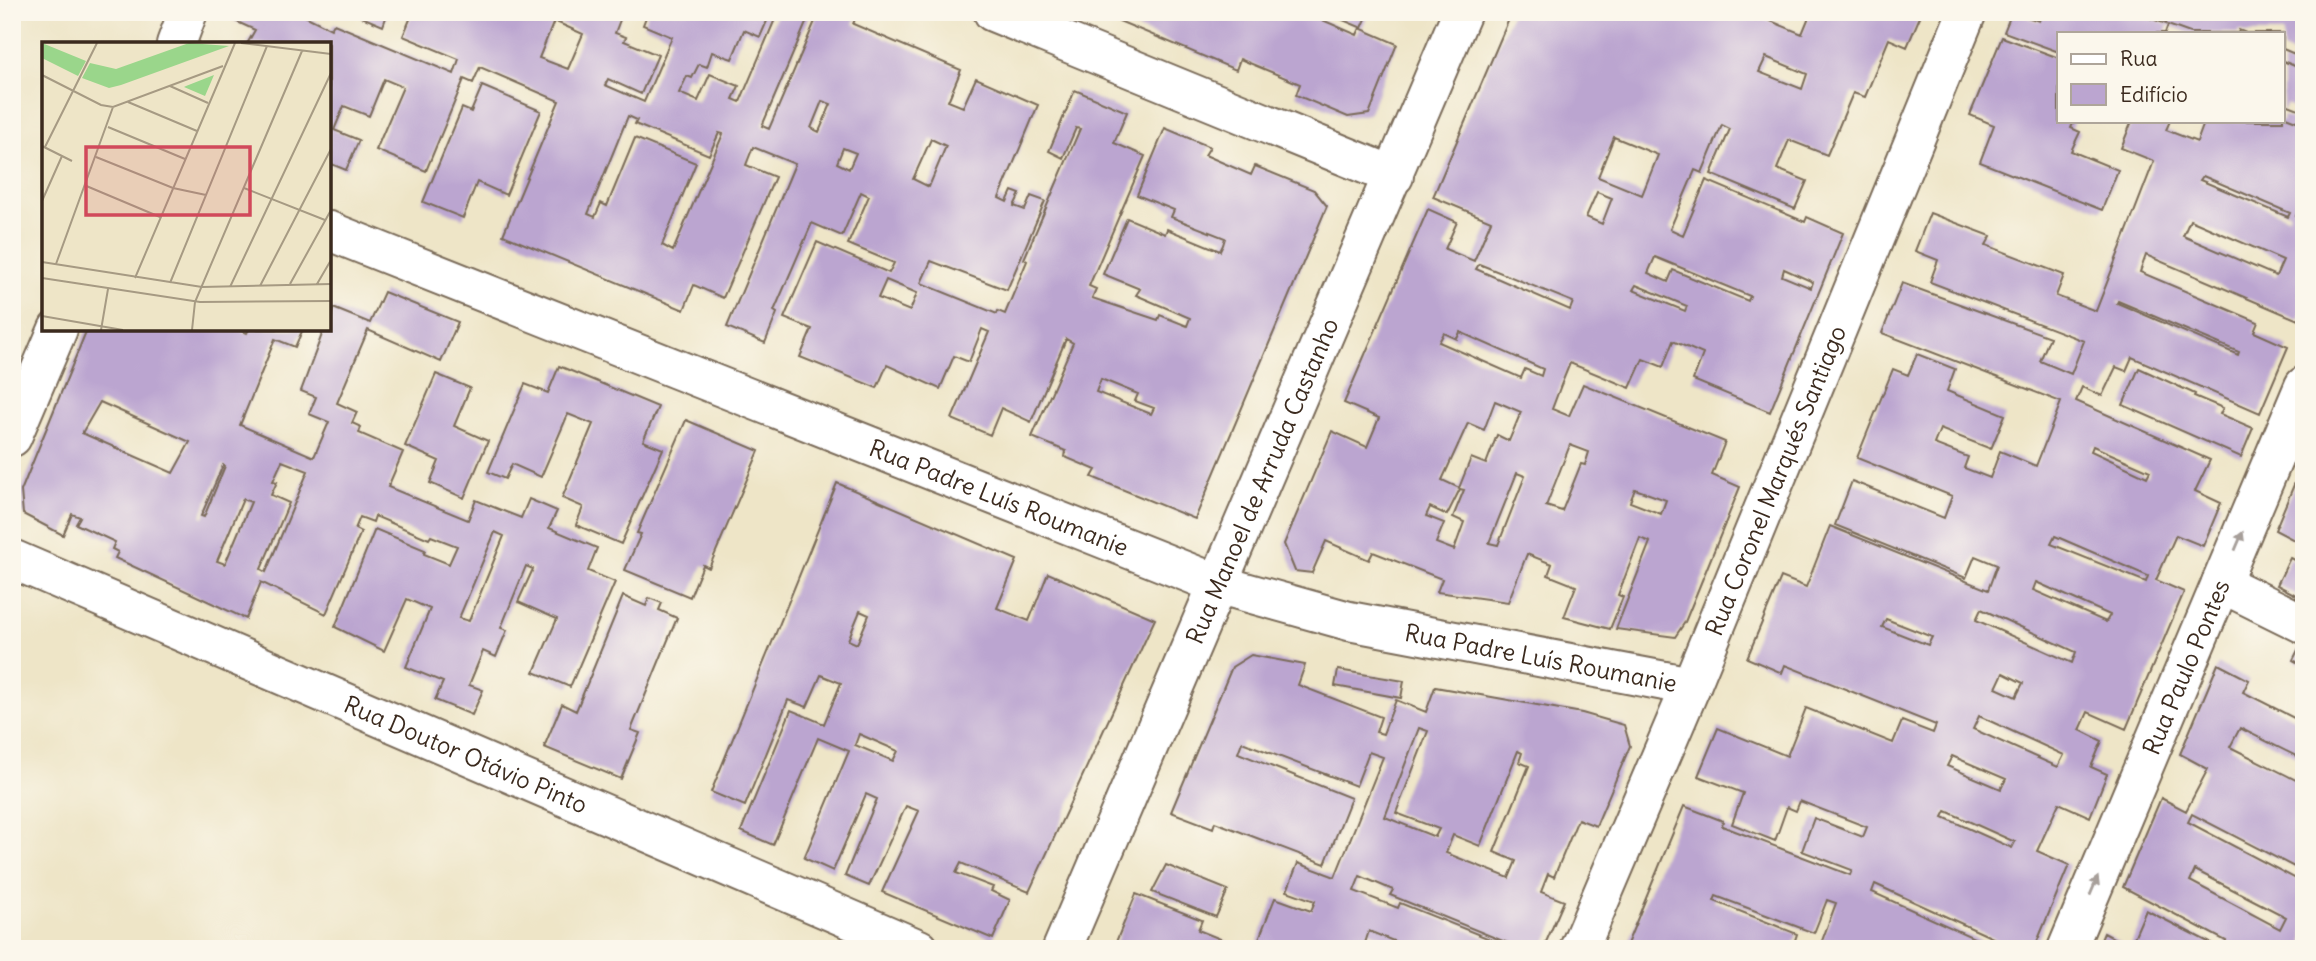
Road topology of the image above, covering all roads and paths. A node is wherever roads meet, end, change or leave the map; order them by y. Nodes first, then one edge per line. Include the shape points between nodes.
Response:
1 (188, 12) edge
2 (993, 12) edge
3 (1462, 12) edge
4 (1967, 12) edge
5 (177, 42) edge
6 (1394, 176) junction
7 (331, 233) edge
8 (57, 331) edge
9 (2304, 386) edge
10 (12, 437) edge
11 (12, 559) edge
12 (2221, 583) junction
13 (1220, 585) junction
14 (2304, 624) edge
15 (1691, 686) junction
16 (919, 949) edge
17 (1062, 949) edge
18 (1579, 949) edge
19 (2067, 949) edge

1 - 5 street
2 - 6 street
3 - 6 street, Rua Manoel de Arruda Castanho
4 - 15 street, Rua Coronel Marqués Santiago
6 - 13 street, Rua Manoel de Arruda Castanho
7 - 13 street, Rua Padre Luís Roumanie
8 - 10 street
12 -> 9 street, Rua Paulo Pontes
11 - 16 street, Rua Doutor Otávio Pinto
12 - 14 street
19 -> 12 street, Rua Paulo Pontes
13 - 15 street, Rua Padre Luís Roumanie via 1349,621
13 - 17 street, Rua Manoel de Arruda Castanho
15 - 18 street, Rua Coronel Marqués Santiago

